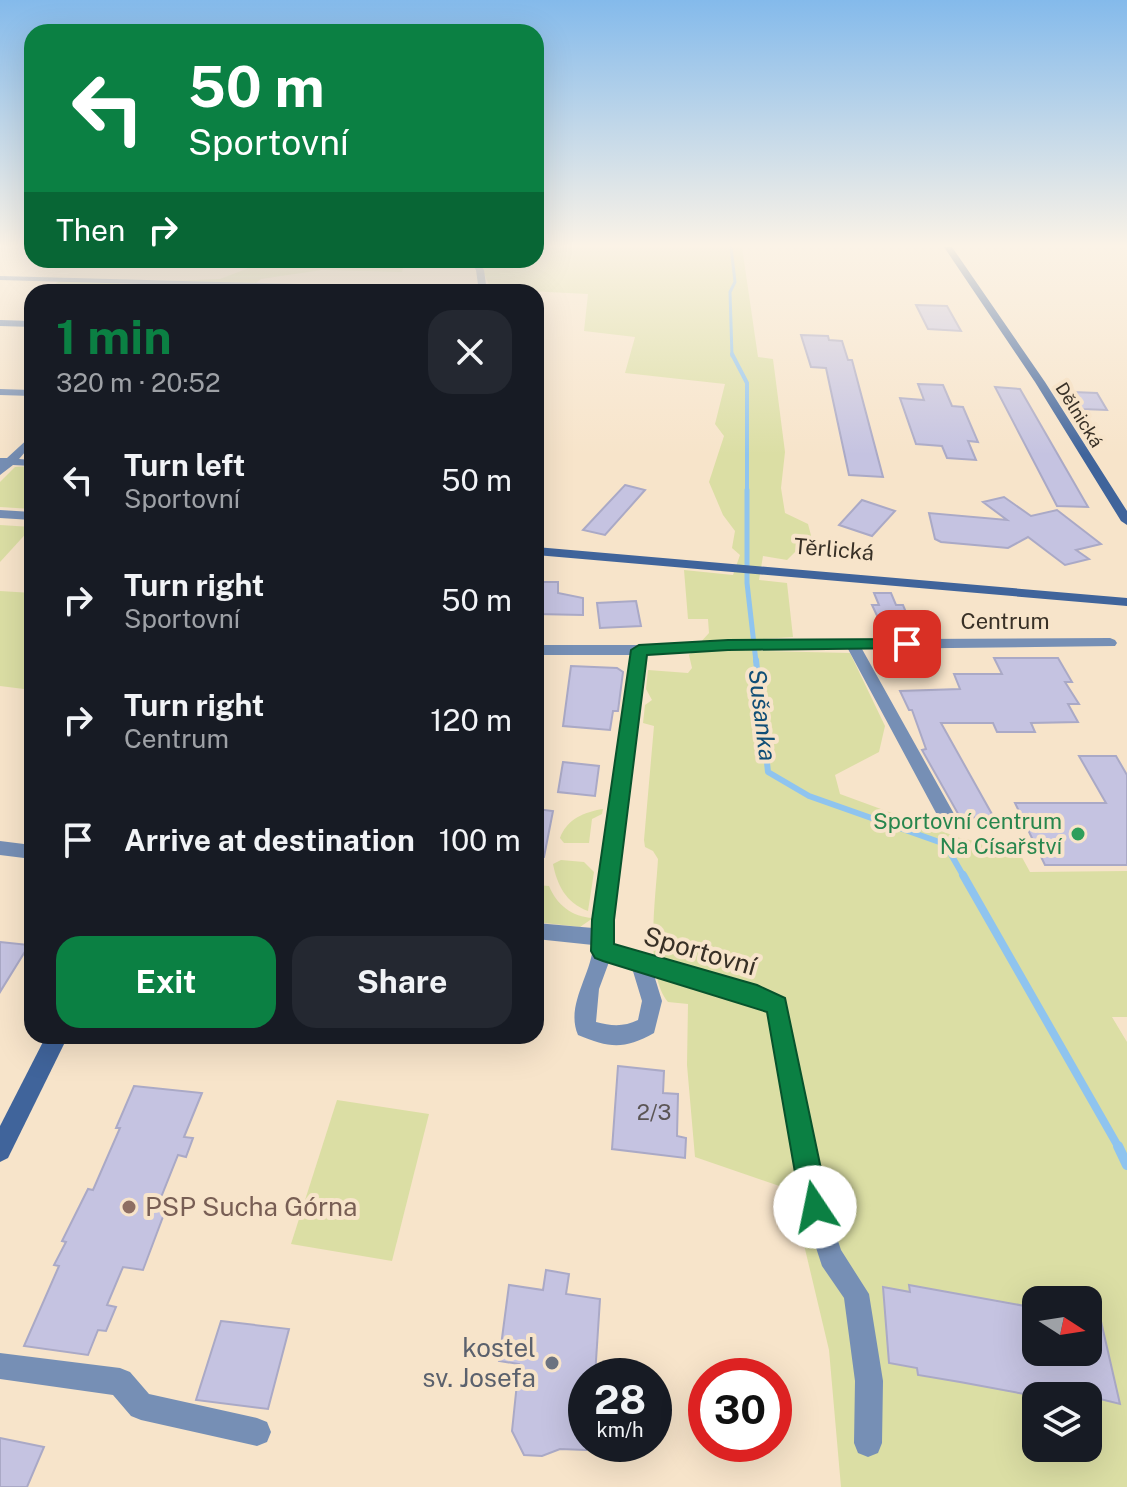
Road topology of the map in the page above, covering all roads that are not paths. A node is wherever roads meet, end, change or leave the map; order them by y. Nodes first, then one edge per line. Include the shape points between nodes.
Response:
1 (995, 316) edge
2 (0, 323) edge
3 (24, 324) edge
4 (0, 392) edge
5 (24, 393) edge
6 (24, 445) edge
7 (4, 462) edge
8 (24, 463) edge
9 (0, 472) edge
10 (0, 514) edge
11 (24, 516) edge
12 (1127, 521) edge
13 (544, 552) edge
14 (1127, 602) edge
15 (1110, 643) dead end
16 (852, 644) junction
17 (544, 650) edge
18 (639, 650) junction
19 (949, 821) dead end
20 (0, 848) edge
21 (24, 851) edge
22 (544, 933) edge
23 (602, 944) junction
24 (640, 963) junction
25 (53, 1044) edge
26 (0, 1150) edge
27 (0, 1366) edge
28 (257, 1432) dead end
29 (868, 1443) dead end

1 - 12 main road, Dělnická
2 - 3 street
4 - 5 street
6 - 7 street
7 - 8 street
7 - 9 street
10 - 11 street
13 - 14 main road, Těrlická
15 - 16 street, Centrum
16 - 18 street, Centrum
16 - 19 street
17 - 18 street, Centrum
18 - 23 street
20 - 21 street
22 - 23 street, Sportovní
23 - 24 street, Sportovní
23 - 24 street via 585,1028 629,1037 647,1026 652,1001
24 - 29 street, Sportovní via 777,1005 817,1214 831,1257 856,1294 869,1381
25 - 26 main road
27 - 28 street via 120,1382 141,1406

